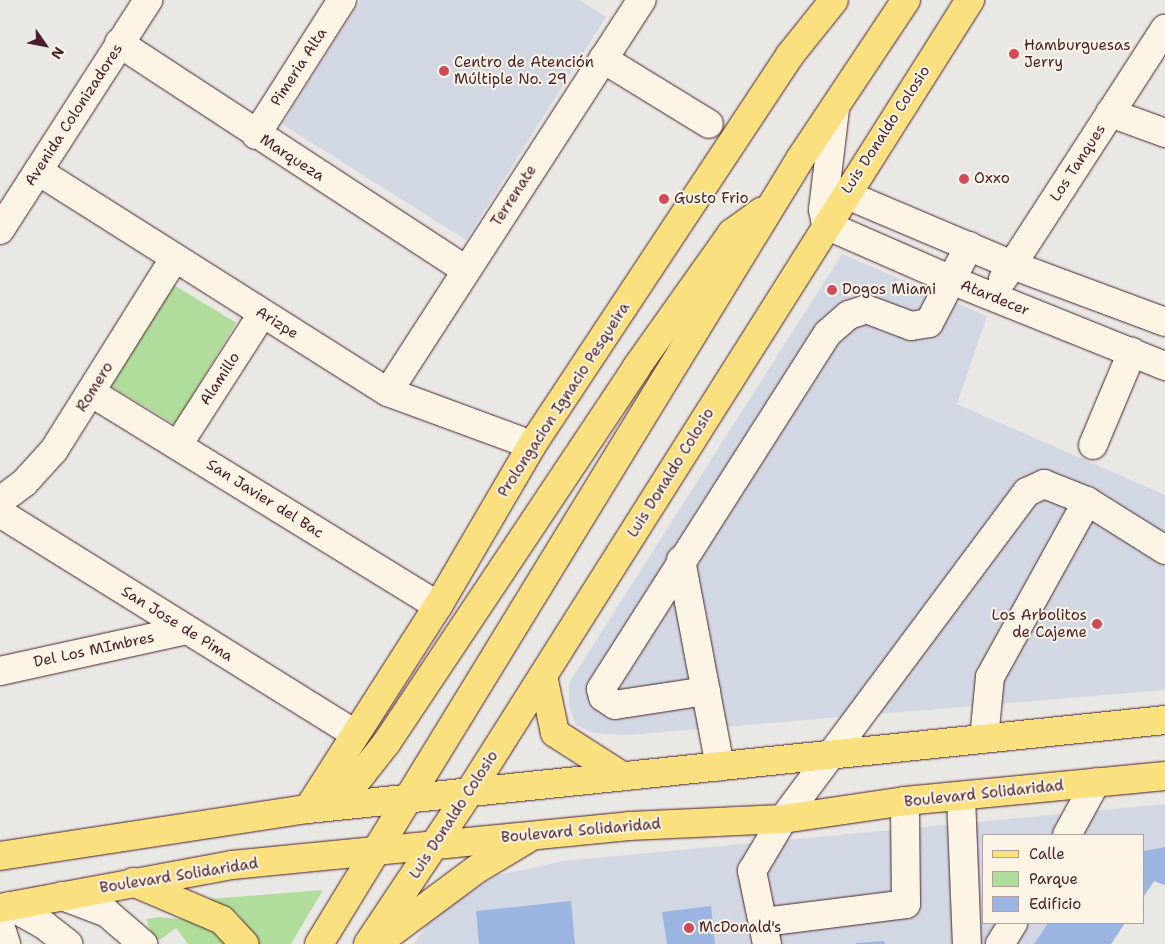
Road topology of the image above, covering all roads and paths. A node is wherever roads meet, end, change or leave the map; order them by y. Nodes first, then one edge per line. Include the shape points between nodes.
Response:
1 (148, 0) edge
2 (342, 0) edge
3 (642, 0) edge
4 (834, 0) edge
5 (906, 0) edge
6 (970, 0) edge
7 (1165, 29) edge
8 (119, 43) junction
9 (604, 59) junction
10 (835, 109) junction
11 (1110, 113) junction
12 (710, 124) dead end
13 (1165, 133) edge
14 (256, 135) junction
15 (38, 170) junction
16 (845, 194) junction
17 (775, 200) junction
18 (826, 225) junction
19 (0, 230) edge
20 (968, 246) junction
21 (174, 259) junction
22 (1012, 265) junction
23 (466, 270) junction
24 (951, 280) junction
25 (991, 297) junction
26 (262, 314) junction
27 (1165, 322) edge
28 (1132, 352) junction
29 (1165, 366) edge
30 (388, 392) junction
31 (92, 393) junction
32 (178, 445) junction
33 (532, 445) junction
34 (1093, 445) dead end
35 (0, 501) edge
36 (1087, 501) junction
37 (0, 513) edge
38 (1165, 550) edge
39 (681, 560) junction
40 (438, 606) junction
41 (187, 630) junction
42 (0, 671) edge
43 (543, 676) junction
44 (706, 691) junction
45 (1165, 720) edge
46 (355, 734) junction
47 (984, 739) junction
48 (830, 755) junction
49 (720, 766) junction
50 (619, 774) junction
51 (1165, 776) edge
52 (1096, 782) junction
53 (470, 791) junction
54 (961, 797) junction
55 (411, 798) junction
56 (905, 802) junction
57 (308, 810) junction
58 (783, 819) junction
59 (1068, 834) edge
60 (534, 836) junction
61 (436, 845) junction
62 (377, 854) junction
63 (0, 856) edge
64 (133, 882) junction
65 (62, 896) junction
66 (3, 913) edge
67 (1012, 924) edge
68 (765, 933) edge
69 (6, 944) edge
70 (68, 944) edge
71 (143, 944) edge
72 (244, 944) edge
73 (319, 944) edge
74 (368, 944) edge
75 (377, 944) edge
76 (967, 944) edge
77 (1000, 944) edge

1 - 8 street, Avenida Colonizadores
2 - 14 street, Pimeria Alta
3 - 9 street, Terrenate
4 - 33 main road, Prolongacion Ignacio Pesqueira via 790,55
5 - 10 main road
6 - 16 main road, Luis Donaldo Colosio
7 - 11 street, Los Tanques
8 - 14 street, Marqueza
8 - 15 street, Avenida Colonizadores
9 - 12 street
9 - 23 street, Terrenate
10 - 17 main road
10 - 18 street via 823,209
11 - 13 street
11 - 22 street, Los Tanques
14 - 23 street, Marqueza
15 - 19 street, Avenida Colonizadores
15 - 21 street, Arizpe
16 - 18 main road, Luis Donaldo Colosio
16 - 20 street
17 - 55 main road
17 - 57 main road via 732,233 647,352 371,765 354,784
18 - 24 street, Atardecer
18 - 43 main road, Luis Donaldo Colosio
20 - 22 street
20 - 24 street
21 - 26 street, Arizpe
21 - 31 street, Romero
22 - 25 street, Los Tanques
22 - 27 street
23 - 30 street, Terrenate
24 - 25 street, Atardecer
24 - 39 street via 933,317 923,326 911,326 866,309 849,315 828,333
25 - 28 street, Atardecer
26 - 30 street, Arizpe
26 - 32 street, Alamillo
28 - 29 street, Atardecer
28 - 34 street
30 - 33 street, Arizpe
31 - 32 street, San Javier del Bac
31 - 35 street, Romero via 54,450 25,482
32 - 40 street, San Javier del Bac
33 - 40 main road, Prolongacion Ignacio Pesqueira
36 - 38 street
36 - 47 street via 990,677
36 - 48 street via 1044,484 1027,492
37 - 41 street, San Jose de Pima
39 - 44 street
39 - 44 street via 601,689 603,697 616,705
40 - 46 main road, Prolongacion Ignacio Pesqueira
41 - 42 street, Del Los MImbres
41 - 46 street, San Jose de Pima
43 - 50 main road via 555,733
43 - 53 main road, Luis Donaldo Colosio
44 - 49 street
45 - 47 main road
46 - 57 main road, Prolongacion Ignacio Pesqueira
47 - 48 main road
48 - 49 main road
48 - 58 street
49 - 50 main road
50 - 53 main road
51 - 52 main road, Boulevard Solidaridad
52 - 54 main road, Boulevard Solidaridad
52 - 59 street
53 - 55 main road
53 - 61 main road, Luis Donaldo Colosio
54 - 56 main road, Boulevard Solidaridad
54 - 76 street
55 - 57 main road
55 - 62 main road
56 - 58 main road, Boulevard Solidaridad
56 - 68 street via 906,904
57 - 63 main road
58 - 60 main road, Boulevard Solidaridad via 683,822
58 - 68 street via 752,871
60 - 61 main road, Boulevard Solidaridad
60 - 75 main road via 469,874
61 - 62 main road, Boulevard Solidaridad
61 - 74 main road, Luis Donaldo Colosio
62 - 64 main road, Boulevard Solidaridad via 232,865
62 - 73 main road
64 - 65 main road, Boulevard Solidaridad
64 - 72 main road via 222,920
65 - 66 main road, Boulevard Solidaridad
65 - 71 street via 107,913
66 - 69 street
66 - 70 street via 44,925
67 - 77 street

